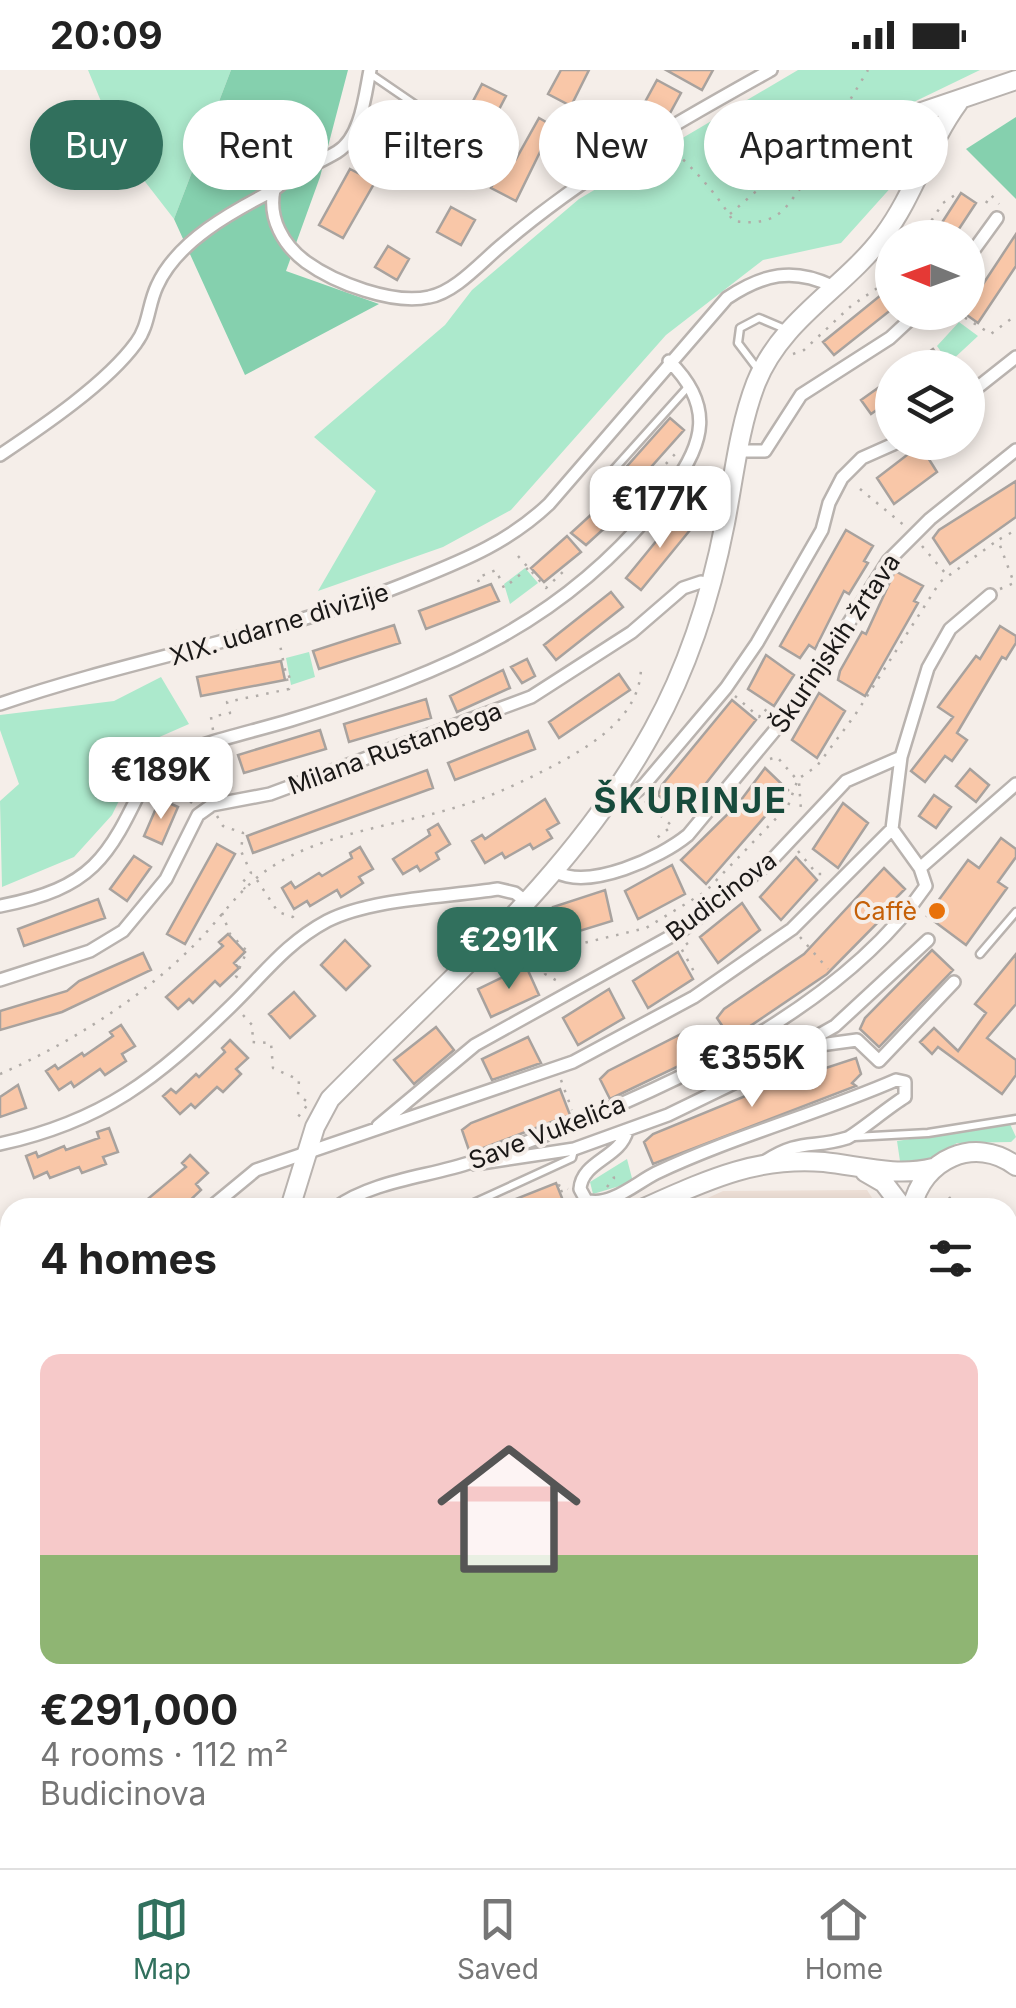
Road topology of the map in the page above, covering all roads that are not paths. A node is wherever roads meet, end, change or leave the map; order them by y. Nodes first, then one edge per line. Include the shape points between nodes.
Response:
1 (772, 70) edge
2 (369, 71) edge
3 (1016, 80) edge
4 (410, 100) edge
5 (958, 103) junction
6 (948, 107) edge
7 (948, 117) edge
8 (328, 155) edge
9 (274, 190) joint
10 (908, 190) edge
11 (997, 218) dead end
12 (985, 235) edge
13 (832, 286) junction
14 (899, 330) edge
15 (787, 331) junction
16 (1016, 358) edge
17 (669, 361) junction
18 (761, 373) junction
19 (985, 381) edge
20 (688, 387) junction
21 (1016, 450) edge
22 (738, 451) junction
23 (875, 452) edge
24 (0, 456) edge
25 (606, 477) dead end
26 (711, 584) junction
27 (990, 594) road end
28 (0, 704) edge
29 (900, 757) junction
30 (1016, 784) edge
31 (616, 791) junction
32 (892, 829) junction
33 (920, 868) junction
34 (556, 872) junction
35 (0, 906) edge
36 (527, 912) junction
37 (1016, 912) edge
38 (928, 940) dead end
39 (980, 954) dead end
40 (0, 980) edge
41 (954, 982) dead end
42 (789, 1050) junction
43 (1016, 1120) edge
44 (373, 1131) junction
45 (628, 1131) junction
46 (844, 1138) junction
47 (0, 1144) edge
48 (574, 1149) junction
49 (1007, 1153) edge
50 (306, 1154) junction
51 (470, 1162) junction
52 (764, 1162) junction
53 (832, 1163) junction
54 (1016, 1166) edge
55 (854, 1167) junction
56 (932, 1168) junction
57 (222, 1198) edge
58 (293, 1198) edge
59 (354, 1198) edge
60 (487, 1198) edge
61 (585, 1198) edge
62 (610, 1198) edge
63 (666, 1198) edge
64 (895, 1198) edge
65 (916, 1198) edge

1 - 9 street via 552,202 430,297 382,294 306,262 274,220
2 - 4 lane
2 - 8 street via 345,146
3 - 5 street
5 - 6 street
5 - 7 street
9 - 24 street via 228,214 189,247 162,276 145,328 111,372
10 - 13 street via 883,236
11 - 12 street
13 - 15 street
13 - 17 street, XIX. udarne divizije via 790,272 744,287 706,316
14 - 22 street via 800,395 765,452
15 - 18 street
15 - 18 lane via 759,318 740,328 738,342
16 - 19 street
17 - 20 street
17 - 28 street, XIX. udarne divizije via 549,504 506,540 358,604
18 - 22 street
20 - 25 lane
20 - 35 street via 701,432 688,464 605,566 553,606 504,638 430,672 161,761 122,830 76,883
21 - 34 street, Škurinjskih žrtava via 899,548 790,713 688,836 623,868 573,878
22 - 26 street
23 - 31 street via 849,469 833,494 822,530 726,688 644,785 632,794
26 - 31 street via 674,690
26 - 40 street, Milana Rustanbega via 683,588 632,632 531,697 270,794 212,805 198,815 157,892 123,931 90,951
27 - 29 street via 950,629 928,668
29 - 32 street
29 - 44 street, Budicinova via 846,781 791,842 684,929 475,1045
30 - 33 street
31 - 34 street
32 - 33 street
32 - 44 street via 792,929 694,997 556,1068
33 - 51 street, Save Vukelića via 926,886 866,952 705,1066 613,1110
34 - 36 street
36 - 47 street via 516,893 498,890 332,918 269,963 210,1026 120,1101 74,1124
36 - 50 street via 330,1099
37 - 39 lane
38 - 42 street via 835,1026
41 - 42 street via 878,1061 856,1040
42 - 45 street
43 - 46 lane
44 - 50 street
45 - 48 street
45 - 61 street via 621,1146 583,1176
46 - 52 street via 786,1147
46 - 53 street
46 - 55 street
46 - 62 street via 906,1097 906,1082 896,1080 658,1172
48 - 51 street
48 - 60 lane via 558,1168
49 - 54 street
49 - 56 street via 964,1153
50 - 57 street via 256,1170
50 - 58 street
51 - 59 street, Save Vukelića
52 - 53 street
52 - 63 street
53 - 55 street
55 - 56 street via 894,1173
55 - 64 street via 884,1183
56 - 65 street

